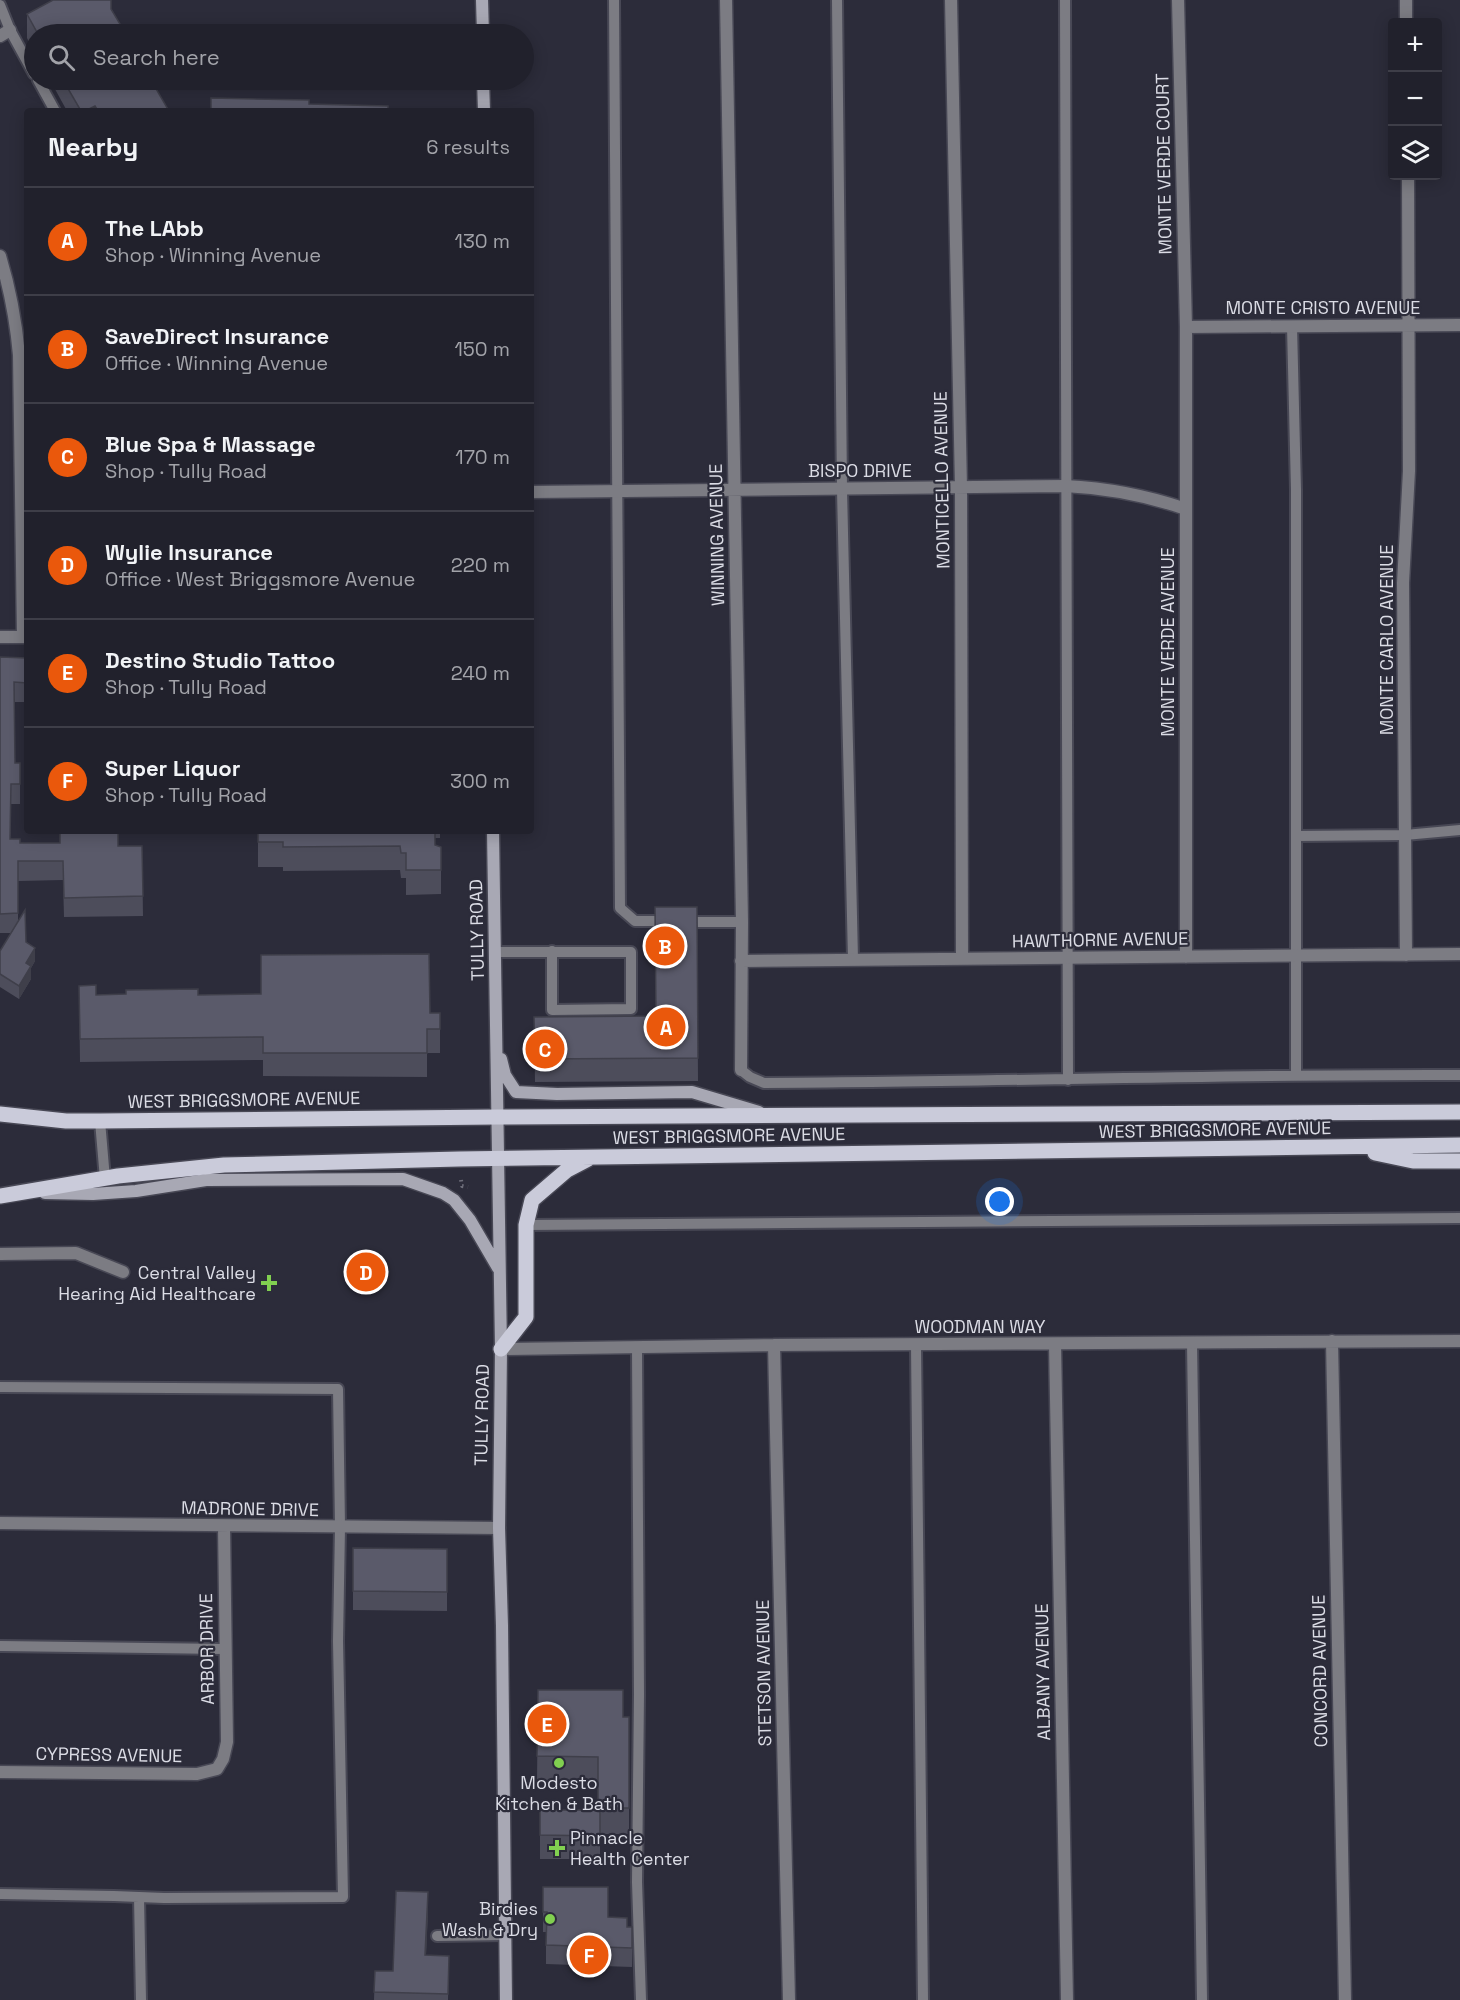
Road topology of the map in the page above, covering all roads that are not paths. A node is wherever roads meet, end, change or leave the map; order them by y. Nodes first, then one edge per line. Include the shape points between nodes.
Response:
1 (482, 0) edge
2 (614, 0) edge
3 (726, 0) edge
4 (837, 0) edge
5 (951, 0) edge
6 (1065, 0) edge
7 (1178, 0) edge
8 (1406, 0) edge
9 (0, 5) edge
10 (1406, 18) edge
11 (483, 24) edge
12 (5, 33) edge
13 (24, 60) edge
14 (43, 90) edge
15 (483, 90) edge
16 (53, 108) edge
17 (484, 108) edge
18 (1408, 180) edge
19 (0, 256) edge
20 (1409, 325) junction
21 (1460, 325) edge
22 (1292, 326) junction
23 (1186, 327) junction
24 (1065, 486) junction
25 (734, 488) junction
26 (961, 488) junction
27 (618, 490) junction
28 (842, 490) junction
29 (534, 492) edge
30 (1186, 509) junction
31 (24, 590) edge
32 (0, 637) edge
33 (24, 637) edge
34 (1460, 830) edge
35 (493, 834) edge
36 (1405, 835) junction
37 (1296, 837) junction
38 (742, 922) junction
39 (552, 951) junction
40 (495, 952) junction
41 (1460, 954) edge
42 (1406, 955) junction
43 (1295, 956) junction
44 (1186, 957) junction
45 (1067, 958) junction
46 (853, 959) junction
47 (962, 959) junction
48 (741, 961) junction
49 (496, 1043) junction
50 (741, 1070) joint
51 (1296, 1074) junction
52 (1460, 1075) edge
53 (1068, 1080) junction
54 (1460, 1112) edge
55 (0, 1114) edge
56 (769, 1115) junction
57 (497, 1117) junction
58 (100, 1121) junction
59 (1460, 1145) edge
60 (1349, 1147) junction
61 (591, 1157) junction
62 (498, 1158) junction
63 (1460, 1161) edge
64 (105, 1179) junction
65 (4, 1196) edge
66 (1460, 1218) edge
67 (526, 1225) junction
68 (0, 1254) edge
69 (499, 1270) junction
70 (123, 1272) dead end
71 (1332, 1341) junction
72 (1460, 1341) edge
73 (1192, 1343) junction
74 (1055, 1344) junction
75 (774, 1345) junction
76 (916, 1345) junction
77 (637, 1347) junction
78 (501, 1349) junction
79 (0, 1387) edge
80 (0, 1523) edge
81 (224, 1527) junction
82 (340, 1527) junction
83 (499, 1528) junction
84 (0, 1646) edge
85 (225, 1649) junction
86 (217, 1769) joint
87 (0, 1772) edge
88 (0, 1894) edge
89 (139, 1897) junction
90 (505, 1935) junction
91 (437, 1936) dead end
92 (141, 2000) edge
93 (506, 2000) edge
94 (641, 2000) edge
95 (789, 2000) edge
96 (923, 2000) edge
97 (1067, 2000) edge
98 (1202, 2000) edge
99 (1345, 2000) edge

1 - 11 main road
2 - 27 lane
3 - 25 street, WINNING AVENUE
4 - 28 lane
5 - 26 street, MONTICELLO AVENUE
6 - 24 lane
7 - 23 street, MONTE VERDE COURT
8 - 10 street
9 - 12 lane
12 - 13 lane
14 - 16 lane
15 - 17 main road
18 - 20 street, MONTE CARLO AVENUE
19 - 31 street via 15,316 19,355
20 - 21 street, MONTE CRISTO AVENUE
20 - 22 street, MONTE CRISTO AVENUE
20 - 36 street, MONTE CARLO AVENUE via 1409,471 1403,583
22 - 23 street, MONTE CRISTO AVENUE
22 - 37 lane
23 - 30 street, MONTE VERDE AVENUE
24 - 26 street, BISPO DRIVE
24 - 30 street, BISPO DRIVE via 1150,496
24 - 45 lane
25 - 27 street, BISPO DRIVE
25 - 28 street, BISPO DRIVE
25 - 38 street, WINNING AVENUE
26 - 28 street, BISPO DRIVE
26 - 47 street, MONTICELLO AVENUE
27 - 29 street, BISPO DRIVE
27 - 38 lane via 620,908 635,921
28 - 46 lane
30 - 44 street, MONTE VERDE AVENUE
32 - 33 street
34 - 36 lane
35 - 40 main road, TULLY ROAD
36 - 37 lane
36 - 42 street, MONTE CARLO AVENUE
37 - 43 lane
38 - 48 street, WINNING AVENUE
39 - 39 lane via 631,952 631,1009 552,1010
39 - 40 lane
40 - 49 main road, TULLY ROAD
41 - 42 street, HAWTHORNE AVENUE
42 - 43 street, HAWTHORNE AVENUE
43 - 44 street, HAWTHORNE AVENUE
43 - 51 lane
44 - 45 street, HAWTHORNE AVENUE
45 - 47 street, HAWTHORNE AVENUE
45 - 53 lane
46 - 47 street, HAWTHORNE AVENUE
46 - 48 street, HAWTHORNE AVENUE
48 - 50 street, WINNING AVENUE
49 - 56 main road via 505,1075 516,1092 692,1092
49 - 57 main road, TULLY ROAD
50 - 53 lane via 765,1083
51 - 52 lane
51 - 53 lane
54 - 56 main road, WEST BRIGGSMORE AVENUE
55 - 58 main road, WEST BRIGGSMORE AVENUE
56 - 57 main road, WEST BRIGGSMORE AVENUE
57 - 58 main road, WEST BRIGGSMORE AVENUE
57 - 62 main road, TULLY ROAD
58 - 64 lane
59 - 60 main road, WEST BRIGGSMORE AVENUE
60 - 61 main road, WEST BRIGGSMORE AVENUE
60 - 63 main road via 1413,1161
61 - 62 main road, WEST BRIGGSMORE AVENUE
61 - 67 main road via 567,1170 532,1200
62 - 64 main road, WEST BRIGGSMORE AVENUE via 224,1165
62 - 69 main road, TULLY ROAD
64 - 65 main road, WEST BRIGGSMORE AVENUE
65 - 69 main road via 114,1193 206,1180 403,1179 454,1200
66 - 67 lane
67 - 78 main road via 526,1317
68 - 70 street via 76,1253
69 - 78 main road, TULLY ROAD
71 - 72 street, WOODMAN WAY
71 - 73 street, WOODMAN WAY
71 - 99 street, CONCORD AVENUE
73 - 74 street, WOODMAN WAY
73 - 98 lane
74 - 76 street, WOODMAN WAY
74 - 97 street, ALBANY AVENUE
75 - 76 street, WOODMAN WAY
75 - 77 street, WOODMAN WAY
75 - 95 street, STETSON AVENUE
76 - 96 lane
77 - 78 street, WOODMAN WAY
77 - 94 lane via 637,1882
78 - 83 main road, TULLY ROAD
79 - 82 lane via 338,1389
80 - 81 street, MADRONE DRIVE
81 - 82 street, MADRONE DRIVE
81 - 85 street, ARBOR DRIVE
82 - 83 street, MADRONE DRIVE
82 - 89 lane via 343,1897
83 - 90 main road, TULLY ROAD
84 - 85 lane
85 - 86 street, ARBOR DRIVE via 226,1742
86 - 87 street, CYPRESS AVENUE via 197,1774
88 - 89 lane
89 - 92 lane
90 - 91 lane
90 - 93 main road, TULLY ROAD

